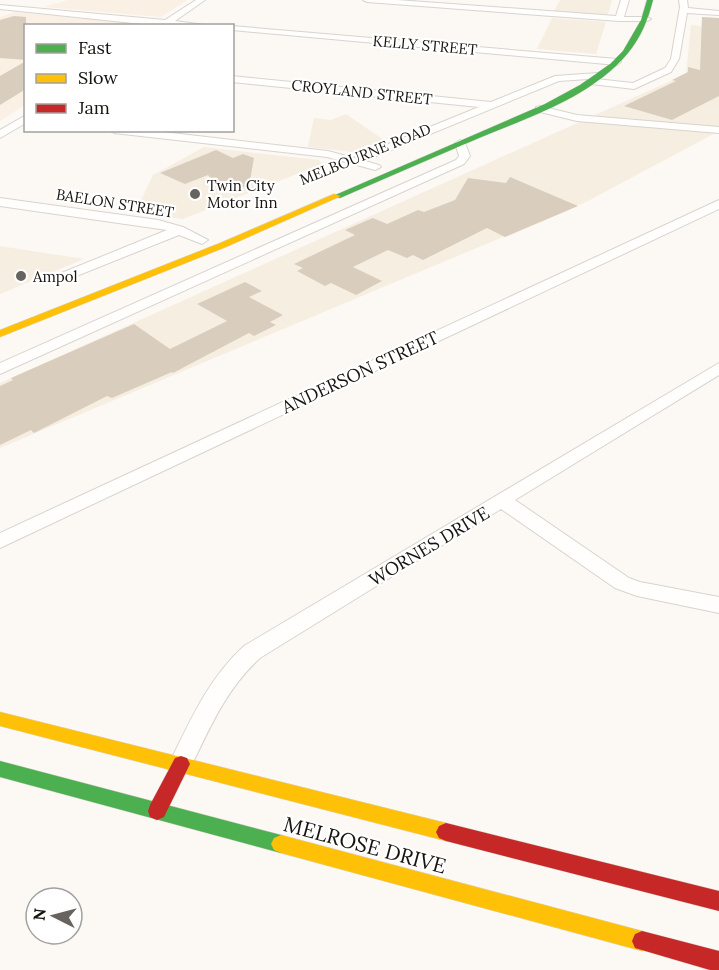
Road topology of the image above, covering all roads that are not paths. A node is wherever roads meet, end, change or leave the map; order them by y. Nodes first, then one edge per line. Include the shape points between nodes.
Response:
1 (201, 0) edge
2 (367, 0) edge
3 (625, 0) edge
4 (650, 0) edge
5 (467, 4) edge
6 (682, 5) edge
7 (0, 7) edge
8 (719, 13) edge
9 (620, 20) junction
10 (646, 22) junction
11 (166, 24) edge
12 (234, 28) edge
13 (617, 62) junction
14 (595, 78) junction
15 (234, 79) edge
16 (573, 99) junction
17 (491, 105) junction
18 (541, 106) junction
19 (594, 117) junction
20 (24, 119) edge
21 (612, 120) junction
22 (719, 130) edge
23 (132, 132) edge
24 (0, 135) edge
25 (437, 142) junction
26 (456, 145) junction
27 (355, 160) junction
28 (375, 167) junction
29 (0, 202) edge
30 (719, 204) edge
31 (179, 230) junction
32 (202, 240) junction
33 (223, 245) junction
34 (154, 273) junction
35 (64, 277) dead end
36 (181, 288) junction
37 (47, 314) junction
38 (0, 334) edge
39 (719, 368) edge
40 (0, 369) edge
41 (503, 501) junction
42 (0, 541) edge
43 (719, 605) edge
44 (0, 719) edge
45 (181, 764) junction
46 (0, 769) edge
47 (157, 811) junction
48 (719, 901) edge
49 (719, 962) edge

1 - 11 street
2 - 5 street
3 - 9 street
4 - 10 main road, MELBOURNE ROAD
5 - 9 street
6 - 8 street
6 - 14 street, MELBOURNE ROAD via 675,59 669,70 634,86
7 - 11 street
9 - 10 street
10 - 13 main road, MELBOURNE ROAD
12 - 13 street, KELLY STREET
13 - 14 main road, MELBOURNE ROAD
14 - 16 main road, MELBOURNE ROAD
14 - 17 street, MELBOURNE ROAD via 558,78
15 - 17 street, CROYLAND STREET
16 - 18 main road, MELBOURNE ROAD
16 - 19 street via 580,112
17 - 27 street, MELBOURNE ROAD
18 - 19 street
18 - 21 street via 577,118
18 - 25 main road, MELBOURNE ROAD via 506,113
18 - 26 main road, MELBOURNE ROAD
19 - 21 street
20 - 24 street
21 - 22 street
23 - 27 street
25 - 26 main road
25 - 28 main road, MELBOURNE ROAD
26 - 33 main road, MELBOURNE ROAD
26 - 36 street via 465,156 460,162
27 - 28 street
28 - 32 main road, MELBOURNE ROAD
29 - 31 street, BAELON STREET via 150,222
30 - 42 street, ANDERSON STREET
31 - 32 street, BAELON STREET
31 - 35 street
32 - 33 main road, BAELON STREET
32 - 37 main road, MELBOURNE ROAD
33 - 34 main road, MELBOURNE ROAD
34 - 36 street
34 - 37 main road, MELBOURNE ROAD
36 - 40 street
37 - 38 main road, MELBOURNE ROAD
39 - 41 street, WORNES DRIVE
41 - 43 street via 622,583
41 - 45 street, WORNES DRIVE via 242,661 210,701
44 - 45 main road, MELROSE DRIVE
45 - 47 main road
45 - 48 main road, MELROSE DRIVE
46 - 47 main road, MELROSE DRIVE
47 - 49 main road, MELROSE DRIVE

